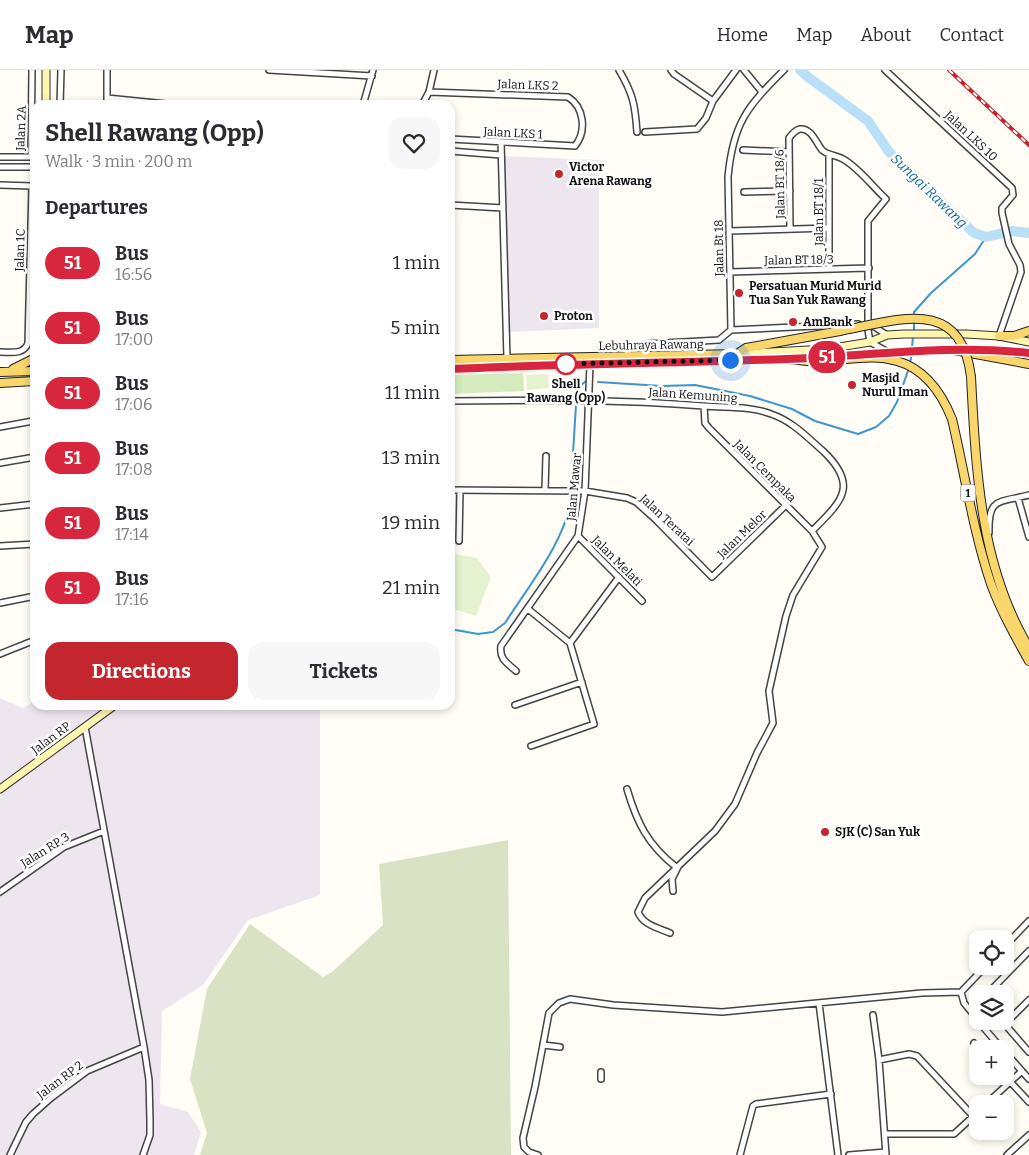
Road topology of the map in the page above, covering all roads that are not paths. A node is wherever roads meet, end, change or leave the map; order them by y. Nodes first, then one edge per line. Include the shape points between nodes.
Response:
1 (32, 70) edge
2 (46, 70) edge
3 (60, 70) edge
4 (107, 70) edge
5 (269, 70) edge
6 (434, 70) edge
7 (619, 70) edge
8 (671, 70) edge
9 (736, 70) edge
10 (744, 70) edge
11 (784, 70) edge
12 (885, 70) edge
13 (372, 73) edge
14 (429, 92) junction
15 (762, 92) junction
16 (107, 98) joint
17 (31, 100) edge
18 (46, 100) edge
19 (60, 100) edge
20 (127, 100) edge
21 (364, 100) edge
22 (425, 100) edge
23 (713, 101) junction
24 (637, 132) dead end
25 (645, 132) dead end
26 (455, 139) edge
27 (501, 142) junction
28 (575, 146) joint
29 (743, 150) dead end
30 (455, 151) edge
31 (789, 152) junction
32 (502, 154) junction
33 (829, 154) junction
34 (0, 156) edge
35 (30, 157) edge
36 (0, 167) edge
37 (30, 167) edge
38 (0, 185) edge
39 (30, 186) edge
40 (790, 191) junction
41 (744, 192) dead end
42 (455, 205) edge
43 (503, 208) junction
44 (829, 228) junction
45 (790, 229) junction
46 (729, 231) junction
47 (30, 264) edge
48 (869, 268) junction
49 (830, 269) junction
50 (730, 272) junction
51 (870, 324) junction
52 (731, 330) junction
53 (1029, 331) edge
54 (887, 335) junction
55 (999, 336) junction
56 (870, 342) junction
57 (1029, 342) edge
58 (954, 350) junction
59 (0, 352) edge
60 (888, 352) junction
61 (1029, 353) edge
62 (737, 354) junction
63 (626, 356) junction
64 (507, 358) junction
65 (788, 359) junction
66 (455, 360) edge
67 (30, 362) edge
68 (590, 364) junction
69 (1029, 364) edge
70 (455, 369) edge
71 (30, 370) edge
72 (3, 372) edge
73 (30, 380) edge
74 (25, 382) junction
75 (30, 382) edge
76 (0, 383) edge
77 (589, 399) junction
78 (455, 401) edge
79 (704, 406) junction
80 (30, 422) edge
81 (0, 427) edge
82 (546, 456) dead end
83 (30, 458) edge
84 (0, 463) edge
85 (455, 490) edge
86 (460, 490) junction
87 (545, 490) junction
88 (585, 491) junction
89 (1029, 495) edge
90 (1018, 498) junction
91 (30, 505) edge
92 (785, 506) junction
93 (0, 508) edge
94 (812, 532) junction
95 (578, 536) junction
96 (1029, 537) edge
97 (459, 540) dead end
98 (30, 544) edge
99 (0, 546) edge
100 (990, 554) junction
101 (619, 577) junction
102 (712, 577) joint
103 (30, 597) edge
104 (642, 600) dead end
105 (0, 603) edge
106 (528, 609) junction
107 (1016, 625) junction
108 (30, 642) edge
109 (570, 642) junction
110 (1029, 642) edge
111 (1029, 648) edge
112 (0, 654) edge
113 (1029, 660) edge
114 (516, 671) dead end
115 (582, 682) junction
116 (515, 705) dead end
117 (108, 710) edge
118 (85, 727) junction
119 (532, 746) dead end
120 (0, 790) edge
121 (627, 790) dead end
122 (104, 831) junction
123 (678, 866) junction
124 (672, 891) dead end
125 (0, 892) edge
126 (1029, 921) edge
127 (670, 933) dead end
128 (1014, 937) edge
129 (1029, 951) edge
130 (977, 975) edge
131 (996, 985) edge
132 (961, 992) junction
133 (1029, 1000) edge
134 (819, 1003) junction
135 (969, 1009) edge
136 (1014, 1013) edge
137 (873, 1015) dead end
138 (986, 1030) edge
139 (1009, 1030) edge
140 (994, 1040) edge
141 (543, 1045) junction
142 (144, 1047) junction
143 (560, 1047) dead end
144 (1029, 1052) edge
145 (879, 1060) junction
146 (1014, 1062) edge
147 (1022, 1071) junction
148 (601, 1072) dead end
149 (1014, 1078) edge
150 (1029, 1079) edge
151 (601, 1080) dead end
152 (1007, 1085) edge
153 (1013, 1085) edge
154 (831, 1094) junction
155 (996, 1095) edge
156 (1029, 1102) edge
157 (969, 1108) edge
158 (969, 1120) edge
159 (885, 1134) junction
160 (1029, 1135) edge
161 (886, 1153) edge
162 (10, 1155) edge
163 (143, 1155) edge
164 (538, 1155) edge
165 (740, 1155) edge
166 (838, 1155) edge
167 (849, 1155) edge
168 (1007, 1155) edge

1 - 17 street, Jalan 2A
2 - 18 street
3 - 19 street
4 - 16 street
5 - 13 street
6 - 14 street
7 - 24 street via 635,106
8 - 23 street
9 - 23 street
10 - 15 street
11 - 15 street, Jalan Bt 18
12 - 55 street, Jalan LKS 10 via 1012,188 1013,195 1002,208 1008,244 1021,272
13 - 21 street
14 - 22 street
14 - 28 street, Jalan LKS 2 via 568,96 581,110 582,135
15 - 46 street, Jalan Bt 18 via 741,121 730,153
16 - 20 street
23 - 25 street via 697,129
26 - 27 street, Jalan LKS 1
27 - 28 street, Jalan LKS 1
27 - 32 street
29 - 31 street
30 - 32 street
31 - 33 street, Jalan BT 18/6 via 789,138 801,129 808,131
31 - 40 street, Jalan BT 18/6
32 - 43 street
33 - 44 street, Jalan BT 18/1
33 - 48 street via 847,162 886,199 868,221
34 - 35 street, Jalan 2A
36 - 37 street
38 - 39 street, Jalan 1C
40 - 41 street
40 - 45 street, Jalan BT 18/6
42 - 43 street
43 - 64 street
44 - 45 street
44 - 49 street, Jalan BT 18/1
45 - 46 street
46 - 50 street, Jalan Bt 18
47 - 59 street, Jalan 1C via 27,348 21,352
48 - 49 street, Jalan BT 18/3
48 - 51 street
49 - 50 street, Jalan BT 18/3
50 - 52 street, Jalan Bt 18
51 - 52 street
51 - 54 street
51 - 56 street
52 - 63 street via 719,340 646,344 629,349
53 - 55 main road
54 - 55 street, Lebuhraya Rawang
54 - 56 street, Lebuhraya Rawang
55 - 57 street, Lebuhraya Rawang
56 - 60 street
56 - 62 street, Lebuhraya Rawang via 827,349
58 - 60 street, Lebuhraya Rawang
58 - 61 street, Lebuhraya Rawang
58 - 69 main road
60 - 65 street, Lebuhraya Rawang
62 - 63 main road, Lebuhraya Rawang
62 - 100 main road, 1, bridge via 746,348 911,318 933,320 951,330 964,347 969,362 978,485
63 - 64 main road, Lebuhraya Rawang
64 - 66 main road, Lebuhraya Rawang
65 - 68 main road, Lebuhraya Rawang
65 - 113 main road, 1 via 811,362 880,358 898,361 932,384 943,398 952,419 992,585
67 - 72 main road
68 - 70 main road, Lebuhraya Rawang
68 - 77 street, Jalan Mawar
71 - 72 main road
73 - 74 main road
74 - 75 main road
74 - 76 main road
77 - 78 street, Jalan Kemuning
77 - 79 street, Jalan Kemuning
77 - 88 street, Jalan Mawar
79 - 92 street, Jalan Cempaka via 705,423 709,428
79 - 94 street, Jalan Kemuning via 770,413 799,429 832,459 840,469 844,483 842,493
80 - 81 street
82 - 87 street
83 - 84 street
85 - 86 street, Jalan Teratai
86 - 87 street, Jalan Teratai
86 - 97 street
87 - 88 street, Jalan Teratai
88 - 95 street, Jalan Mawar
88 - 102 street, Jalan Teratai via 636,502
89 - 90 street
90 - 96 street
90 - 100 street via 997,503 990,510
91 - 93 street
92 - 94 street, Jalan Cempaka
92 - 102 street, Jalan Melor
94 - 123 street, Jalan Cempaka via 822,547 793,595 786,616 769,691 773,723 726,818
95 - 101 street, Jalan Melati
95 - 106 street, Jalan Mawar
98 - 99 street
100 - 107 main road, 1
101 - 104 street, Jalan Melati
101 - 109 street
103 - 105 street
106 - 109 street
106 - 114 street, Jalan Mawar via 501,646 502,659
107 - 110 main road
107 - 111 main road, 1
108 - 112 street
109 - 115 street
115 - 116 street
115 - 119 street via 594,724
117 - 118 street, Jalan RP
118 - 120 street, Jalan RP
118 - 122 street
121 - 123 street via 642,831 655,848
122 - 125 street, Jalan RP 3 via 64,847
122 - 142 street
123 - 124 street via 672,879
123 - 127 street via 646,898 638,912 640,918 652,926
126 - 128 street
129 - 131 street
130 - 132 street
132 - 134 street
132 - 135 street
133 - 136 street
134 - 141 street via 722,1012 570,999 559,1003 549,1013
134 - 154 street
137 - 145 street
138 - 140 street
139 - 144 street
141 - 143 street
141 - 164 street via 523,1138 528,1152
142 - 162 street, Jalan RP 2 via 87,1071 59,1092 26,1122
142 - 163 street via 149,1080 150,1135
145 - 157 street via 909,1054 917,1056
145 - 159 street
146 - 147 street
147 - 149 street
147 - 150 street
148 - 151 street
152 - 155 street
153 - 156 street
154 - 165 street via 752,1106
154 - 166 street
158 - 159 street via 954,1134
159 - 161 street
160 - 168 street
161 - 167 street

